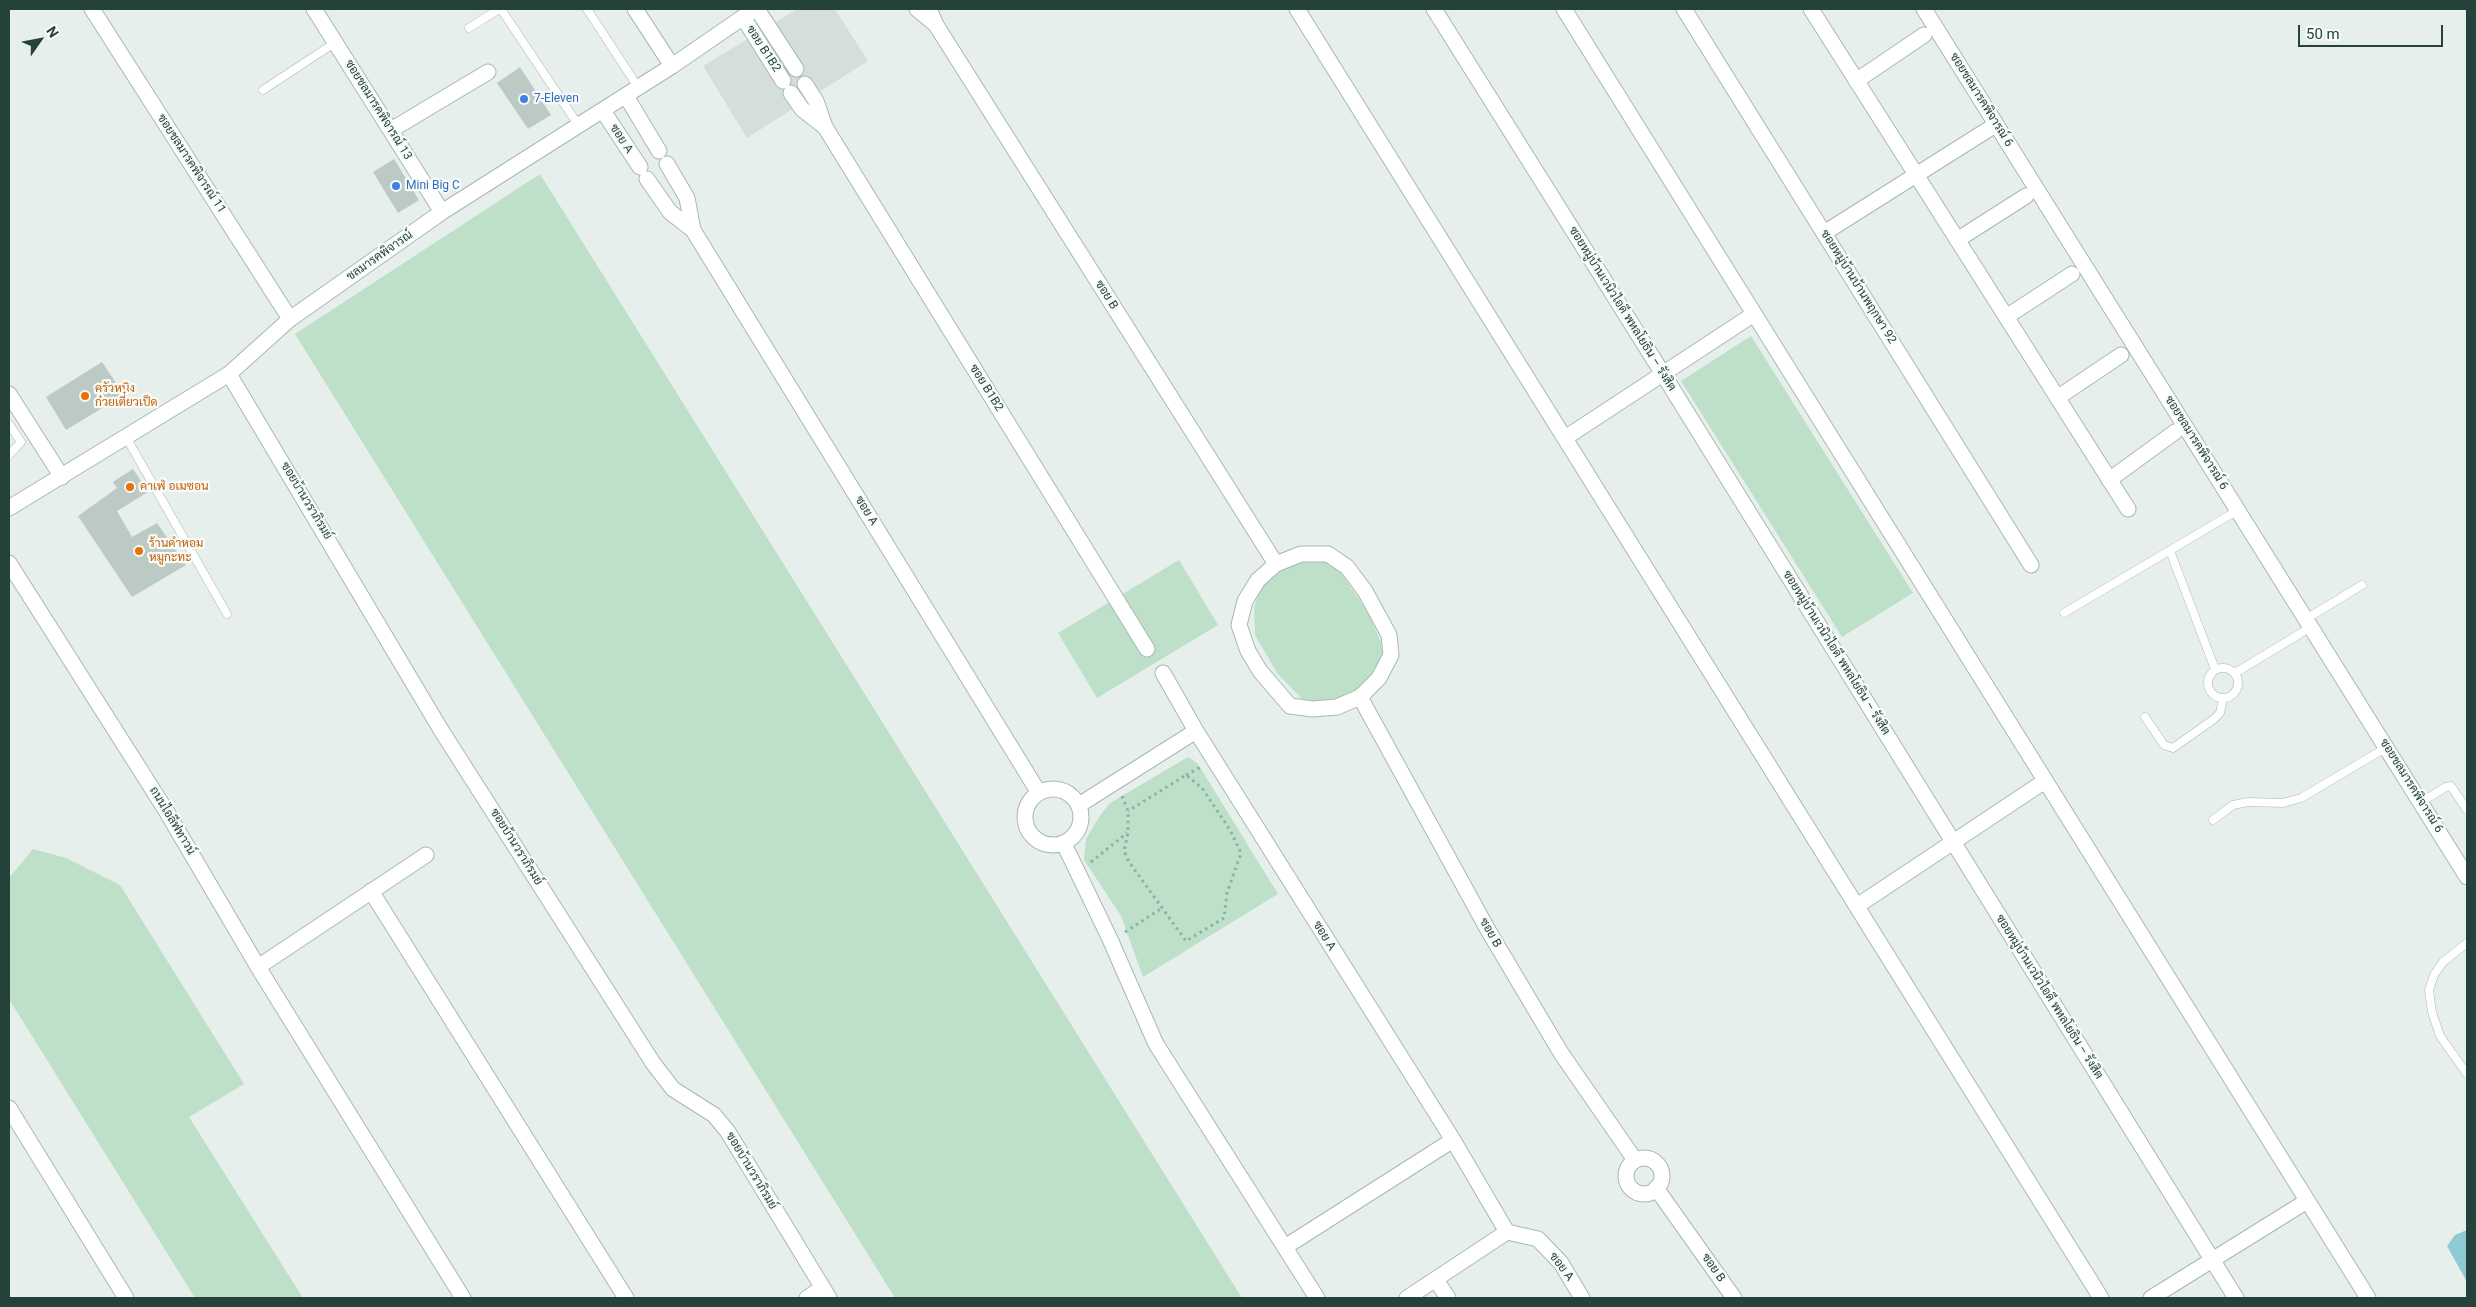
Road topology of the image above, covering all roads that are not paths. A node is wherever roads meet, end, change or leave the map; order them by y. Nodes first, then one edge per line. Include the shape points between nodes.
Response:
1 (92, 9) edge
2 (314, 9) edge
3 (500, 9) edge
4 (587, 9) edge
5 (635, 9) edge
6 (756, 9) edge
7 (917, 9) edge
8 (930, 9) edge
9 (1297, 9) edge
10 (1434, 9) edge
11 (1564, 9) edge
12 (1684, 9) edge
13 (1811, 9) edge
14 (1924, 9) edge
15 (743, 17) junction
16 (936, 25) junction
17 (469, 28) dead end
18 (1924, 35) dead end
19 (336, 42) junction
20 (672, 66) junction
21 (796, 69) dead end
22 (488, 72) dead end
23 (1856, 81) junction
24 (805, 84) dead end
25 (263, 90) dead end
26 (632, 91) junction
27 (603, 111) junction
28 (579, 126) junction
29 (825, 127) junction
30 (1989, 129) dead end
31 (391, 130) junction
32 (659, 151) dead end
33 (667, 164) dead end
34 (1916, 175) junction
35 (2026, 196) dead end
36 (442, 212) junction
37 (693, 230) junction
38 (1824, 234) junction
39 (1957, 240) junction
40 (2072, 274) dead end
41 (1754, 314) junction
42 (2006, 317) junction
43 (290, 319) junction
44 (2121, 355) dead end
45 (228, 374) junction
46 (1663, 374) junction
47 (9, 394) edge
48 (2057, 398) junction
49 (9, 424) edge
50 (2175, 432) dead end
51 (126, 438) junction
52 (1565, 438) junction
53 (9, 455) edge
54 (62, 477) junction
55 (2109, 480) junction
56 (9, 508) edge
57 (2128, 509) dead end
58 (2238, 510) junction
59 (2170, 551) junction
60 (9, 563) edge
61 (1276, 564) junction
62 (2031, 565) dead end
63 (2362, 585) dead end
64 (2064, 613) dead end
65 (227, 614) dead end
66 (2309, 623) junction
67 (1147, 648) dead end
68 (2215, 669) junction
69 (1163, 672) dead end
70 (2235, 673) junction
71 (1360, 697) junction
72 (2223, 699) junction
73 (2145, 717) dead end
74 (1196, 731) junction
75 (2386, 747) junction
76 (2045, 781) junction
77 (1039, 793) junction
78 (2421, 802) junction
79 (1078, 804) junction
80 (2467, 810) edge
81 (2213, 820) dead end
82 (1953, 842) junction
83 (1064, 844) junction
84 (426, 854) dead end
85 (2467, 877) edge
86 (371, 891) junction
87 (1857, 906) junction
88 (2467, 943) edge
89 (258, 967) junction
90 (2467, 1074) edge
91 (9, 1108) edge
92 (1453, 1140) junction
93 (1635, 1160) junction
94 (1656, 1188) junction
95 (2307, 1201) junction
96 (1508, 1232) junction
97 (1284, 1247) junction
98 (2212, 1260) junction
99 (1436, 1280) junction
100 (825, 1293) edge
101 (126, 1298) edge
102 (462, 1298) edge
103 (626, 1298) edge
104 (806, 1298) edge
105 (1317, 1298) edge
106 (1407, 1298) edge
107 (1448, 1298) edge
108 (1582, 1298) edge
109 (1734, 1298) edge
110 (2101, 1298) edge
111 (2151, 1298) edge
112 (2236, 1298) edge
113 (2368, 1298) edge

1 - 43 street, ซอยชลมารคพิจารณ์ 11
2 - 19 street, ซอยชลมารคพิจารณ์ 13
3 - 17 lane
3 - 28 lane
4 - 26 lane
5 - 20 street
6 - 15 street, ชลมารคพิจารณ์
6 - 21 street, ซอย B1B2
7 - 16 street, ซอย B
8 - 16 street, ซอย B
9 - 52 street
10 - 46 street, ซอยหมู่บ้านเวนิวไอดี พหลโยธิน – รังสิต
11 - 41 street
12 - 38 street, ซอยหมู่บ้านบ้านพฤกษา 92
13 - 23 street
14 - 58 street, ซอยชลมารคพิจารณ์ 6
15 - 20 street, ชลมารคพิจารณ์
15 - 29 street, ซอย B1B2 via 802,109
16 - 61 street, ซอย B
18 - 23 street
19 - 25 lane
19 - 31 street, ซอยชลมารคพิจารณ์ 13
20 - 26 street, ชลมารคพิจารณ์
22 - 31 street
23 - 34 street
24 - 29 street, ซอย B1B2 via 816,101
26 - 27 street, ชลมารคพิจารณ์
26 - 32 street, ซอย A
27 - 28 street, ชลมารคพิจารณ์
27 - 37 street, ซอย A via 670,212
28 - 36 street, ชลมารคพิจารณ์
29 - 67 street, ซอย B1B2
30 - 34 street
31 - 36 street, ซอยชลมารคพิจารณ์ 13
33 - 37 street, ซอย A via 686,198
34 - 38 street
34 - 39 street
35 - 39 street
36 - 43 street, ชลมารคพิจารณ์
37 - 77 street, ซอย A
38 - 62 street, ซอยหมู่บ้านบ้านพฤกษา 92
39 - 42 street
40 - 42 street
41 - 46 street
41 - 76 street
42 - 48 street
43 - 45 street, ชลมารคพิจารณ์
44 - 48 street
45 - 51 street, ชลมารคพิจารณ์
45 - 100 street, ซอยบ้านวราภิรมย์ via 441,730 648,1055 673,1090 714,1115 728,1132
46 - 52 street
46 - 82 street, ซอยหมู่บ้านเวนิวไอดี พหลโยธิน – รังสิต
47 - 54 street
48 - 55 street
49 - 53 lane via 21,442
50 - 55 street
51 - 54 street, ชลมารคพิจารณ์
51 - 65 lane
52 - 87 street
54 - 56 street, ชลมารคพิจารณ์
55 - 57 street
58 - 59 lane
58 - 66 street, ซอยชลมารคพิจารณ์ 6
59 - 64 lane
59 - 68 lane
60 - 89 street, ถนนไอลีฟทาวน์ via 165,809
61 - 71 street via 1301,554 1328,554 1347,567 1365,591 1389,635 1391,655 1379,678
61 - 71 street via 1258,580 1249,594 1239,625 1248,651 1260,670 1290,706 1313,709 1337,707
63 - 66 lane
66 - 70 lane
66 - 75 street, ซอยชลมารคพิจารณ์ 6
68 - 70 lane via 2229,669
68 - 72 lane via 2207,680 2208,687 2216,697
69 - 74 street, ซอย A
70 - 72 lane via 2238,679 2235,693
71 - 93 street, ซอย B via 1488,930 1561,1053
72 - 73 lane via 2220,713 2214,719 2173,748 2164,746
74 - 79 street
74 - 92 street, ซอย A
75 - 78 street, ซอยชลมารคพิจารณ์ 6
75 - 81 lane via 2302,798 2233,805
76 - 82 street
76 - 95 street
77 - 79 street via 1048,789 1066,792
77 - 83 street via 1027,806 1025,816 1030,834 1045,844
78 - 80 lane via 2451,786
78 - 85 street, ซอยชลมารคพิจารณ์ 6
79 - 83 street via 1081,814 1078,832
82 - 87 street
82 - 98 street, ซอยหมู่บ้านเวนิวไอดี พหลโยธิน – รังสิต
83 - 97 street via 1156,1044
84 - 86 street
86 - 89 street
86 - 103 street
87 - 110 street
88 - 90 lane via 2443,962 2434,974 2429,990 2440,1036
89 - 102 street, ถนนไอลีฟทาวน์
91 - 101 street
92 - 96 street, ซอย A
92 - 97 street
93 - 94 street via 1646,1158 1660,1168 1661,1179
93 - 94 street via 1626,1175 1630,1186 1645,1194
94 - 109 street, ซอย B
95 - 98 street
95 - 113 street
96 - 99 street
96 - 108 street, ซอย A via 1538,1239 1561,1263
97 - 105 street
98 - 111 street
98 - 112 street, ซอยหมู่บ้านเวนิวไอดี พหลโยธิน – รังสิต
99 - 106 street
99 - 107 street
100 - 104 street

